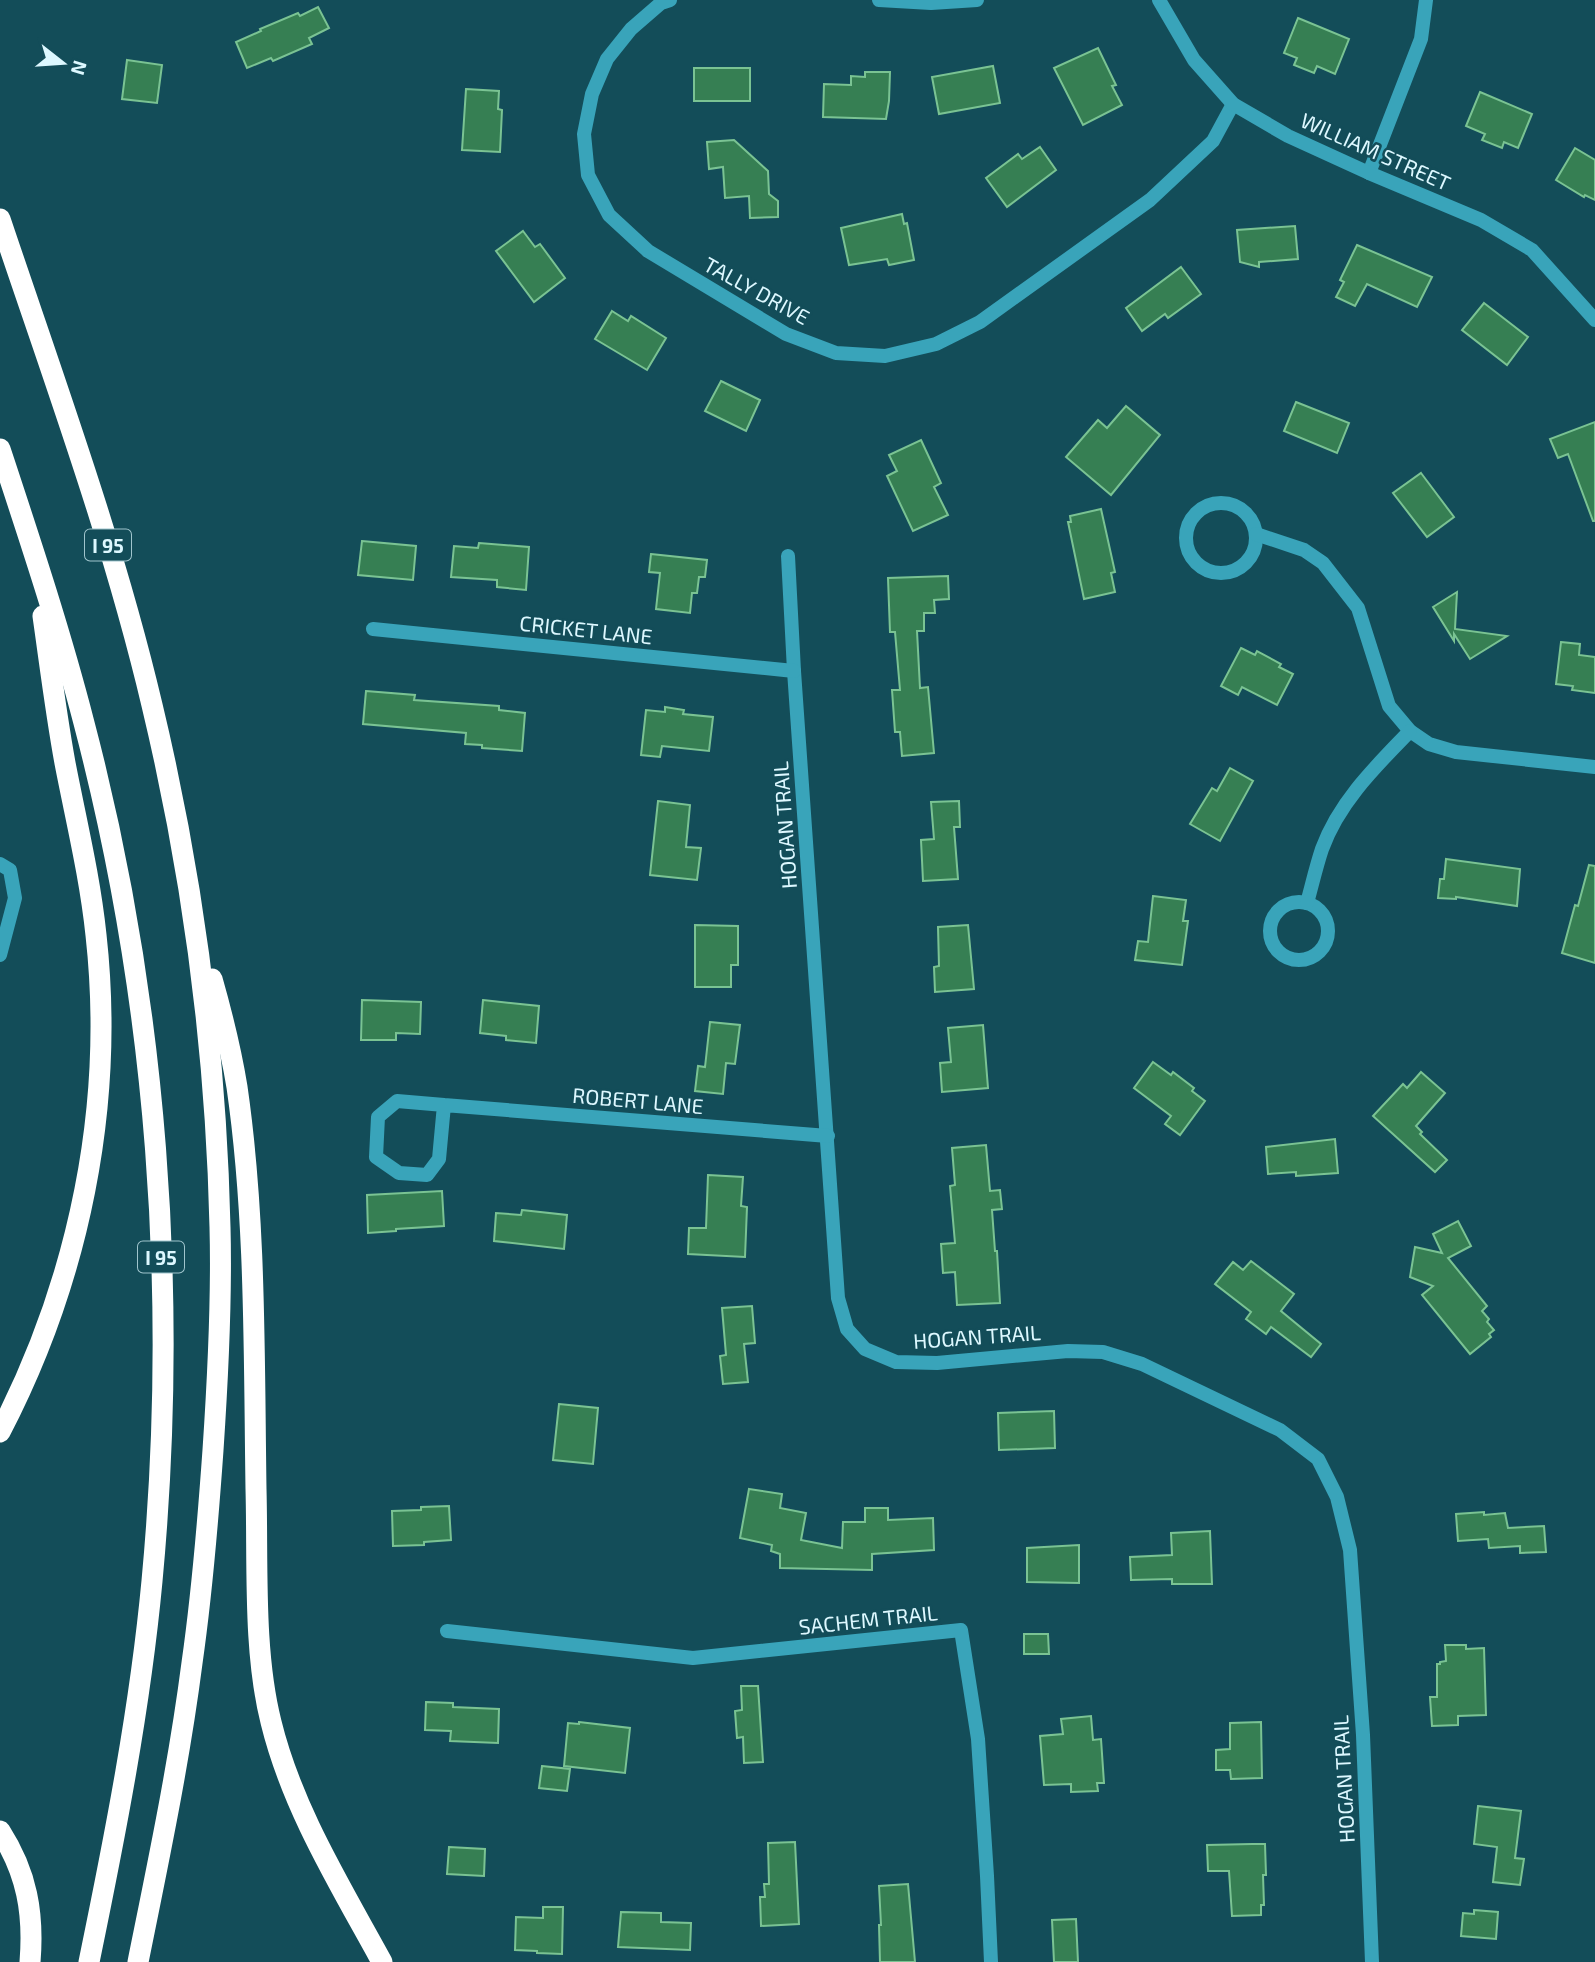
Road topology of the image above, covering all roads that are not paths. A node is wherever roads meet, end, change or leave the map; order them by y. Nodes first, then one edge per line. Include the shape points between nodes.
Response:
1 (670, 0) edge
2 (879, 0) edge
3 (977, 0) edge
4 (1159, 0) edge
5 (1426, 0) edge
6 (1233, 104) junction
7 (1369, 173) junction
8 (0, 219) edge
9 (1595, 320) edge
10 (0, 449) edge
11 (1256, 534) junction
12 (788, 556) dead end
13 (36, 559) junction
14 (373, 629) dead end
15 (794, 671) junction
16 (1410, 731) junction
17 (1595, 766) edge
18 (0, 864) edge
19 (187, 878) junction
20 (1307, 903) junction
21 (0, 955) edge
22 (444, 1105) junction
23 (828, 1136) junction
24 (0, 1432) edge
25 (447, 1631) dead end
26 (0, 1831) edge
27 (30, 1962) edge
28 (89, 1962) edge
29 (138, 1962) edge
30 (382, 1962) edge
31 (991, 1962) edge
32 (1372, 1962) edge

1 - 6 street, TALLY DRIVE via 631,29 607,60 592,94 584,134 588,175 608,215 648,251 786,334 836,353 885,356 936,344 980,322 1150,200 1213,141
2 - 3 street via 931,4
4 - 6 street, WILLIAM STREET via 1194,60
5 - 7 street via 1422,39
6 - 7 street, WILLIAM STREET via 1288,136
7 - 9 street, WILLIAM STREET via 1481,220 1532,250
8 - 19 highway, I 95 via 131,621 172,792
10 - 13 highway, I 95
11 - 11 street via 1244,511 1220,503 1196,513 1186,536 1193,560 1203,568 1228,572 1249,558
11 - 16 street via 1304,550 1323,563 1358,608 1389,706
12 - 15 street, HOGAN TRAIL
13 - 24 highway via 56,715 92,900 100,974 100,1052 90,1166 75,1236 43,1335
13 - 28 highway, I 95 via 85,726 122,894 147,1066 160,1238 162,1410 152,1583 128,1757
14 - 15 street, CRICKET LANE
15 - 23 street, HOGAN TRAIL
16 - 17 street via 1429,744 1457,752
16 - 20 street via 1343,808 1322,848
18 - 21 street via 10,870 15,898
19 - 29 highway, I 95 via 210,1053 220,1316 210,1489 192,1663
19 - 30 highway via 226,1030 244,1147 260,1651 270,1720 309,1825
20 - 20 street via 1322,914 1326,941 1314,956 1294,960 1275,948 1269,929 1278,910 1297,901
22 - 22 street, ROBERT LANE via 397,1101 378,1117 376,1157 399,1173 427,1175 439,1159
22 - 23 street, ROBERT LANE
23 - 32 street, HOGAN TRAIL via 838,1298 847,1328 865,1349 897,1362 937,1363 1103,1352 1142,1364 1280,1430 1318,1458 1337,1497 1350,1550
25 - 31 street, SACHEM TRAIL via 693,1658 961,1630 978,1739
26 - 27 highway via 16,1859 29,1899

